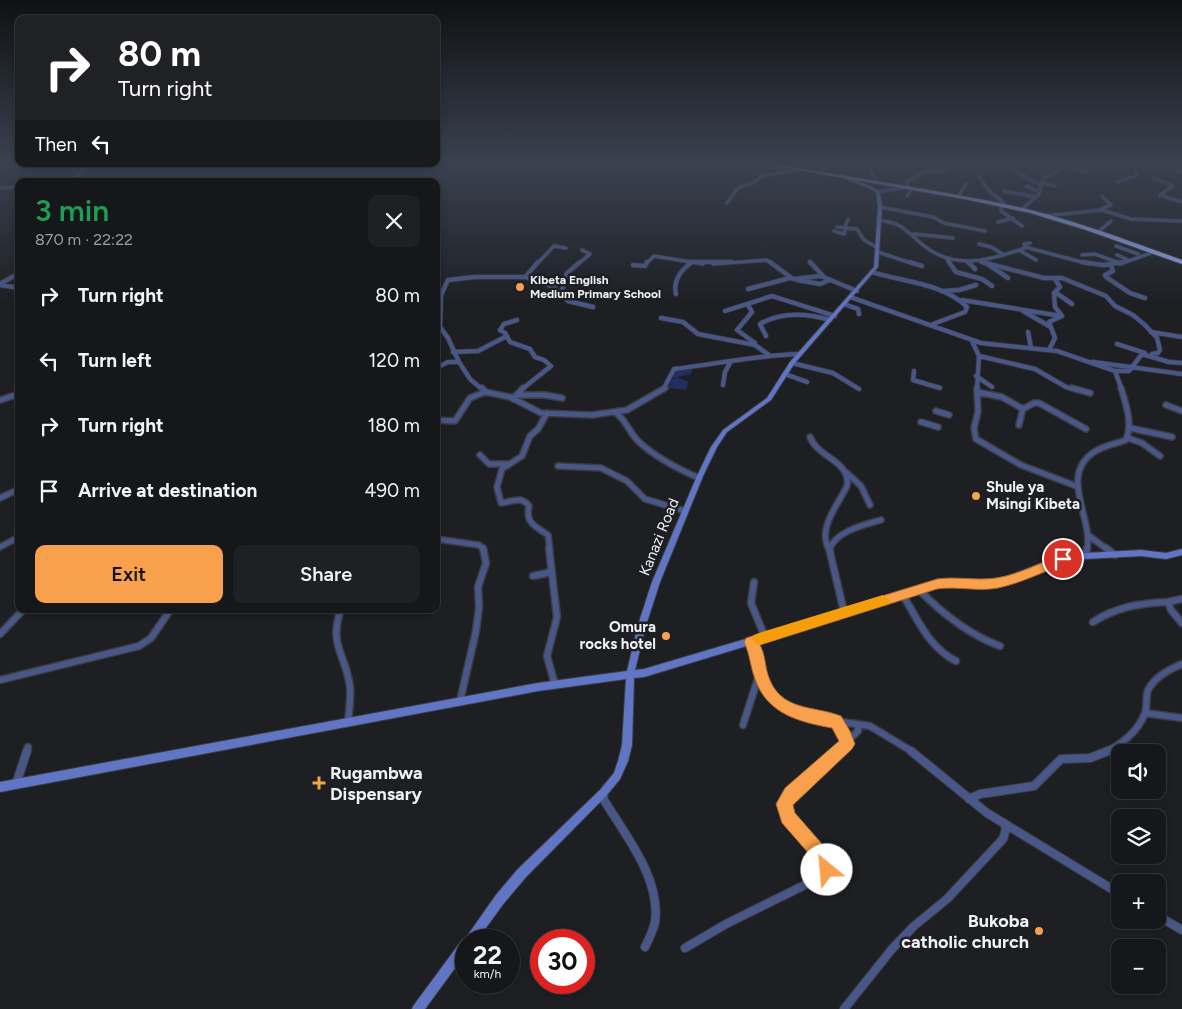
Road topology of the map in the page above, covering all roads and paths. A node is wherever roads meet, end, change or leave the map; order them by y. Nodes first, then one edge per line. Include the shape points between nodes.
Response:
1 (880, 210) edge
2 (894, 210) edge
3 (1001, 210) edge
4 (1021, 210) edge
5 (1097, 210) joint
6 (911, 214) junction
7 (1044, 216) junction
8 (1013, 218) junction
9 (848, 219) dead end
10 (878, 220) junction
11 (922, 220) dead end
12 (1111, 221) dead end
13 (1182, 221) edge
14 (998, 222) dead end
15 (1089, 224) dead end
16 (1022, 226) dead end
17 (837, 227) dead end
18 (845, 227) junction
19 (1083, 227) junction
20 (834, 231) dead end
21 (985, 232) dead end
22 (1098, 232) junction
23 (912, 234) junction
24 (953, 238) dead end
25 (1030, 243) dead end
26 (979, 244) dead end
27 (1116, 246) dead end
28 (925, 247) junction
29 (1025, 247) junction
30 (566, 248) dead end
31 (935, 248) dead end
32 (582, 250) dead end
33 (878, 250) junction
34 (1019, 250) junction
35 (1155, 252) junction
36 (1138, 254) junction
37 (1004, 255) junction
38 (1082, 255) dead end
39 (1117, 255) dead end
40 (947, 258) junction
41 (1036, 260) dead end
42 (1128, 260) junction
43 (692, 262) junction
44 (810, 262) dead end
45 (968, 262) junction
46 (981, 262) junction
47 (1182, 262) edge
48 (986, 263) junction
49 (1120, 264) junction
50 (634, 265) dead end
51 (1111, 265) junction
52 (922, 266) dead end
53 (975, 269) dead end
54 (872, 272) junction
55 (1049, 273) dead end
56 (15, 276) edge
57 (528, 277) junction
58 (824, 277) junction
59 (792, 278) junction
60 (1008, 278) dead end
61 (1041, 278) junction
62 (1055, 279) junction
63 (830, 280) junction
64 (0, 285) edge
65 (976, 285) dead end
66 (992, 286) dead end
67 (15, 287) edge
68 (748, 289) dead end
69 (857, 291) junction
70 (939, 291) junction
71 (1055, 292) junction
72 (561, 294) junction
73 (676, 294) dead end
74 (850, 297) junction
75 (1145, 298) dead end
76 (959, 299) junction
77 (844, 304) junction
78 (1072, 304) dead end
79 (748, 305) junction
80 (593, 307) dead end
81 (1023, 310) junction
82 (725, 311) dead end
83 (859, 314) dead end
84 (1061, 316) junction
85 (661, 318) dead end
86 (832, 318) junction
87 (517, 320) dead end
88 (932, 324) junction
89 (1049, 326) junction
90 (1028, 332) dead end
91 (1151, 332) junction
92 (507, 336) junction
93 (766, 336) dead end
94 (1182, 337) edge
95 (972, 340) junction
96 (985, 344) junction
97 (1117, 344) dead end
98 (758, 346) junction
99 (1031, 348) junction
100 (1048, 350) junction
101 (453, 352) junction
102 (800, 354) junction
103 (978, 354) junction
104 (1147, 354) junction
105 (769, 355) junction
106 (459, 362) junction
107 (1087, 362) junction
108 (1182, 362) edge
109 (730, 363) junction
110 (792, 363) junction
111 (1174, 364) junction
112 (440, 366) edge
113 (1134, 367) junction
114 (914, 371) dead end
115 (1115, 371) junction
116 (1182, 373) edge
117 (786, 374) junction
118 (976, 376) junction
119 (807, 382) dead end
120 (723, 385) dead end
121 (992, 387) dead end
122 (940, 388) dead end
123 (859, 389) dead end
124 (486, 392) junction
125 (977, 392) junction
126 (1090, 394) dead end
127 (15, 395) edge
128 (514, 397) junction
129 (562, 398) dead end
130 (0, 400) edge
131 (1166, 405) dead end
132 (1023, 408) junction
133 (936, 411) dead end
134 (616, 412) junction
135 (1182, 412) edge
136 (547, 413) junction
137 (949, 415) dead end
138 (440, 420) edge
139 (921, 422) dead end
140 (1019, 425) dead end
141 (938, 427) dead end
142 (1130, 428) junction
143 (1086, 429) dead end
144 (810, 437) dead end
145 (1128, 438) junction
146 (1172, 438) dead end
147 (480, 455) dead end
148 (1160, 456) dead end
149 (508, 464) junction
150 (558, 466) dead end
151 (846, 472) junction
152 (699, 478) junction
153 (1076, 486) junction
154 (15, 491) edge
155 (0, 498) edge
156 (870, 506) dead end
157 (685, 511) junction
158 (881, 520) dead end
159 (1088, 535) junction
160 (15, 539) edge
161 (440, 540) edge
162 (0, 548) edge
163 (829, 550) junction
164 (1180, 554) edge
165 (1115, 555) junction
166 (1085, 556) junction
167 (552, 572) junction
168 (533, 576) dead end
169 (754, 582) dead end
170 (919, 590) junction
171 (901, 594) junction
172 (1182, 598) edge
173 (1168, 602) junction
174 (844, 612) junction
175 (20, 613) edge
176 (168, 613) edge
177 (340, 613) edge
178 (1093, 622) dead end
179 (1182, 623) edge
180 (0, 634) edge
181 (765, 637) junction
182 (751, 642) junction
183 (1000, 646) dead end
184 (956, 661) dead end
185 (1182, 664) edge
186 (760, 672) junction
187 (630, 675) junction
188 (0, 680) edge
189 (555, 684) junction
190 (460, 701) junction
191 (1145, 712) junction
192 (1182, 718) edge
193 (836, 721) junction
194 (348, 722) junction
195 (858, 724) junction
196 (743, 726) dead end
197 (847, 744) junction
198 (28, 747) dead end
199 (16, 784) junction
200 (0, 787) edge
201 (603, 793) junction
202 (969, 799) junction
203 (1003, 823) junction
204 (1111, 889) edge
205 (1166, 921) edge
206 (478, 929) edge
207 (1182, 930) edge
208 (645, 947) dead end
209 (685, 948) dead end
210 (455, 959) edge
211 (418, 1009) edge
212 (844, 1009) edge

1 - 10 main road, Kanazi Road
2 - 6 street
3 - 8 street
4 - 7 highway
5 - 7 street
5 - 13 street via 1131,218
6 - 11 street
6 - 21 street
7 - 19 highway
8 - 14 street
8 - 16 street
9 - 18 street
10 - 23 street via 899,222
10 - 33 main road, Kanazi Road
12 - 22 street
15 - 19 street
17 - 18 street
18 - 20 street via 844,234
18 - 33 street via 857,229 864,240
19 - 22 highway
22 - 35 highway
23 - 24 street
23 - 28 street
25 - 29 street via 1024,244
26 - 37 street
27 - 36 street
28 - 31 street
28 - 40 street
29 - 34 street
29 - 51 street via 1088,263
30 - 57 street via 554,246 549,249
32 - 72 street via 590,254 567,273
33 - 52 street
33 - 54 main road, Kanazi Road via 878,264
34 - 37 street
34 - 41 street
35 - 36 street
35 - 47 highway
36 - 42 street
37 - 46 street
38 - 49 street via 1095,254
39 - 42 street
40 - 45 street
40 - 66 street via 956,272 982,278
42 - 49 street
43 - 50 street via 654,256 645,266
43 - 59 street via 713,264 767,260
43 - 73 street via 674,285
44 - 58 street
45 - 46 street
45 - 53 street
46 - 48 street
48 - 60 street
48 - 61 street
49 - 51 street
51 - 75 street via 1112,271 1106,277 1135,296
54 - 69 main road, Kanazi Road
54 - 70 street
55 - 61 street
56 - 64 street
57 - 72 street
57 - 101 street via 448,280 441,294 440,327
58 - 59 street
58 - 63 street
59 - 63 street via 820,284
59 - 68 street
61 - 62 street
62 - 71 street via 1060,287
62 - 91 street via 1062,278 1106,296
63 - 69 street
64 - 67 street
65 - 70 street
69 - 74 main road, Kanazi Road
70 - 76 street
71 - 78 street
71 - 84 street via 1054,304
72 - 80 street via 567,302
74 - 77 main road, Kanazi Road
74 - 88 street
76 - 81 street
76 - 88 street via 967,307 965,312
77 - 83 street via 858,308
77 - 86 main road, Kanazi Road
79 - 82 street
79 - 86 street via 772,296
79 - 98 street via 752,312 737,330
81 - 84 street
81 - 89 street
84 - 89 street via 1049,322
85 - 98 street via 683,322 698,334
86 - 93 street via 795,314 775,317 760,324
86 - 102 main road, Kanazi Road
87 - 92 street via 500,328
88 - 95 street
89 - 100 street via 1055,338
90 - 99 street
91 - 94 street
91 - 104 street via 1160,344 1160,350
92 - 101 street via 478,351
92 - 128 street via 510,342 529,348 535,357 551,366
95 - 96 street
95 - 103 street
96 - 99 street
96 - 103 street
97 - 104 street
98 - 105 street
99 - 100 street
100 - 107 street
101 - 106 street
102 - 105 street
102 - 110 main road, Kanazi Road
103 - 118 street
103 - 126 street via 1034,369 1066,387
104 - 111 street
104 - 113 street via 1140,356
105 - 109 street
106 - 112 street
106 - 124 street via 470,380
107 - 113 street
107 - 115 street
108 - 111 street
109 - 120 street via 724,372
109 - 134 street via 674,369 662,391 627,410
110 - 117 main road, Kanazi Road
110 - 123 street via 833,373
111 - 116 street
113 - 115 street via 1125,372
113 - 116 street
114 - 122 street via 914,380
115 - 142 street
117 - 119 street
117 - 152 main road, Kanazi Road via 769,399 725,432
118 - 121 street
118 - 125 street
124 - 128 street
124 - 138 street via 471,397 455,421
125 - 132 street via 1006,399
125 - 153 street via 978,412 974,428 978,441 1034,471
127 - 130 street
128 - 129 street via 545,395
128 - 136 street via 536,412
131 - 135 street
132 - 140 street
132 - 143 street via 1039,403
133 - 137 street
134 - 136 street via 597,415
134 - 152 street via 637,440 676,468
136 - 149 street via 530,436 522,456
139 - 141 street
142 - 145 street
142 - 146 street
144 - 151 street via 817,451
145 - 148 street via 1142,443
145 - 153 street via 1087,457
147 - 149 street via 489,464
149 - 167 street via 502,469 497,482 500,502 520,498 528,503 528,522 548,535
150 - 157 street via 601,468 627,481 645,499
151 - 156 street via 861,486
151 - 163 street via 846,487 827,525 825,543
152 - 157 main road, Kanazi Road
153 - 159 street
154 - 155 street
157 - 187 main road, Kanazi Road via 650,600
158 - 163 street via 837,538
159 - 165 street
159 - 166 street via 1089,548
160 - 162 street
161 - 190 street via 477,544 485,554 486,570 477,590 476,630
163 - 174 street
164 - 165 main road
165 - 166 main road
166 - 170 main road via 1055,561 999,583 950,582
167 - 168 street
167 - 189 street via 557,619 547,652
169 - 181 street via 751,602
170 - 171 main road
170 - 183 street via 985,640
171 - 174 main road
171 - 184 street via 931,645
172 - 173 street
173 - 178 street via 1120,608
173 - 179 street via 1170,610
174 - 181 main road
175 - 180 street
176 - 188 street via 151,638 139,646
177 - 194 street via 334,637 350,687
181 - 182 main road
182 - 186 street
182 - 187 main road
185 - 191 street via 1167,671 1149,688
186 - 193 street via 765,687 785,708
186 - 196 street
187 - 189 main road
187 - 201 main road, Kanazi Road via 627,745 616,776
189 - 190 main road
190 - 194 main road
191 - 192 street
191 - 202 street via 1138,726 1116,748 1090,758 1061,759 1034,786 980,794
193 - 195 street
193 - 197 street via 842,727
194 - 199 main road
195 - 197 street via 858,731
195 - 202 street via 870,726 911,751
197 - 209 street via 790,794 784,804 788,817 824,859 825,875
198 - 199 street
199 - 200 main road
201 - 206 main road, Kanazi Road via 522,873
201 - 208 street via 647,876 656,917
202 - 203 street
203 - 204 street
203 - 212 street via 1006,829 1004,839 947,900 914,926
205 - 207 street
210 - 211 main road

